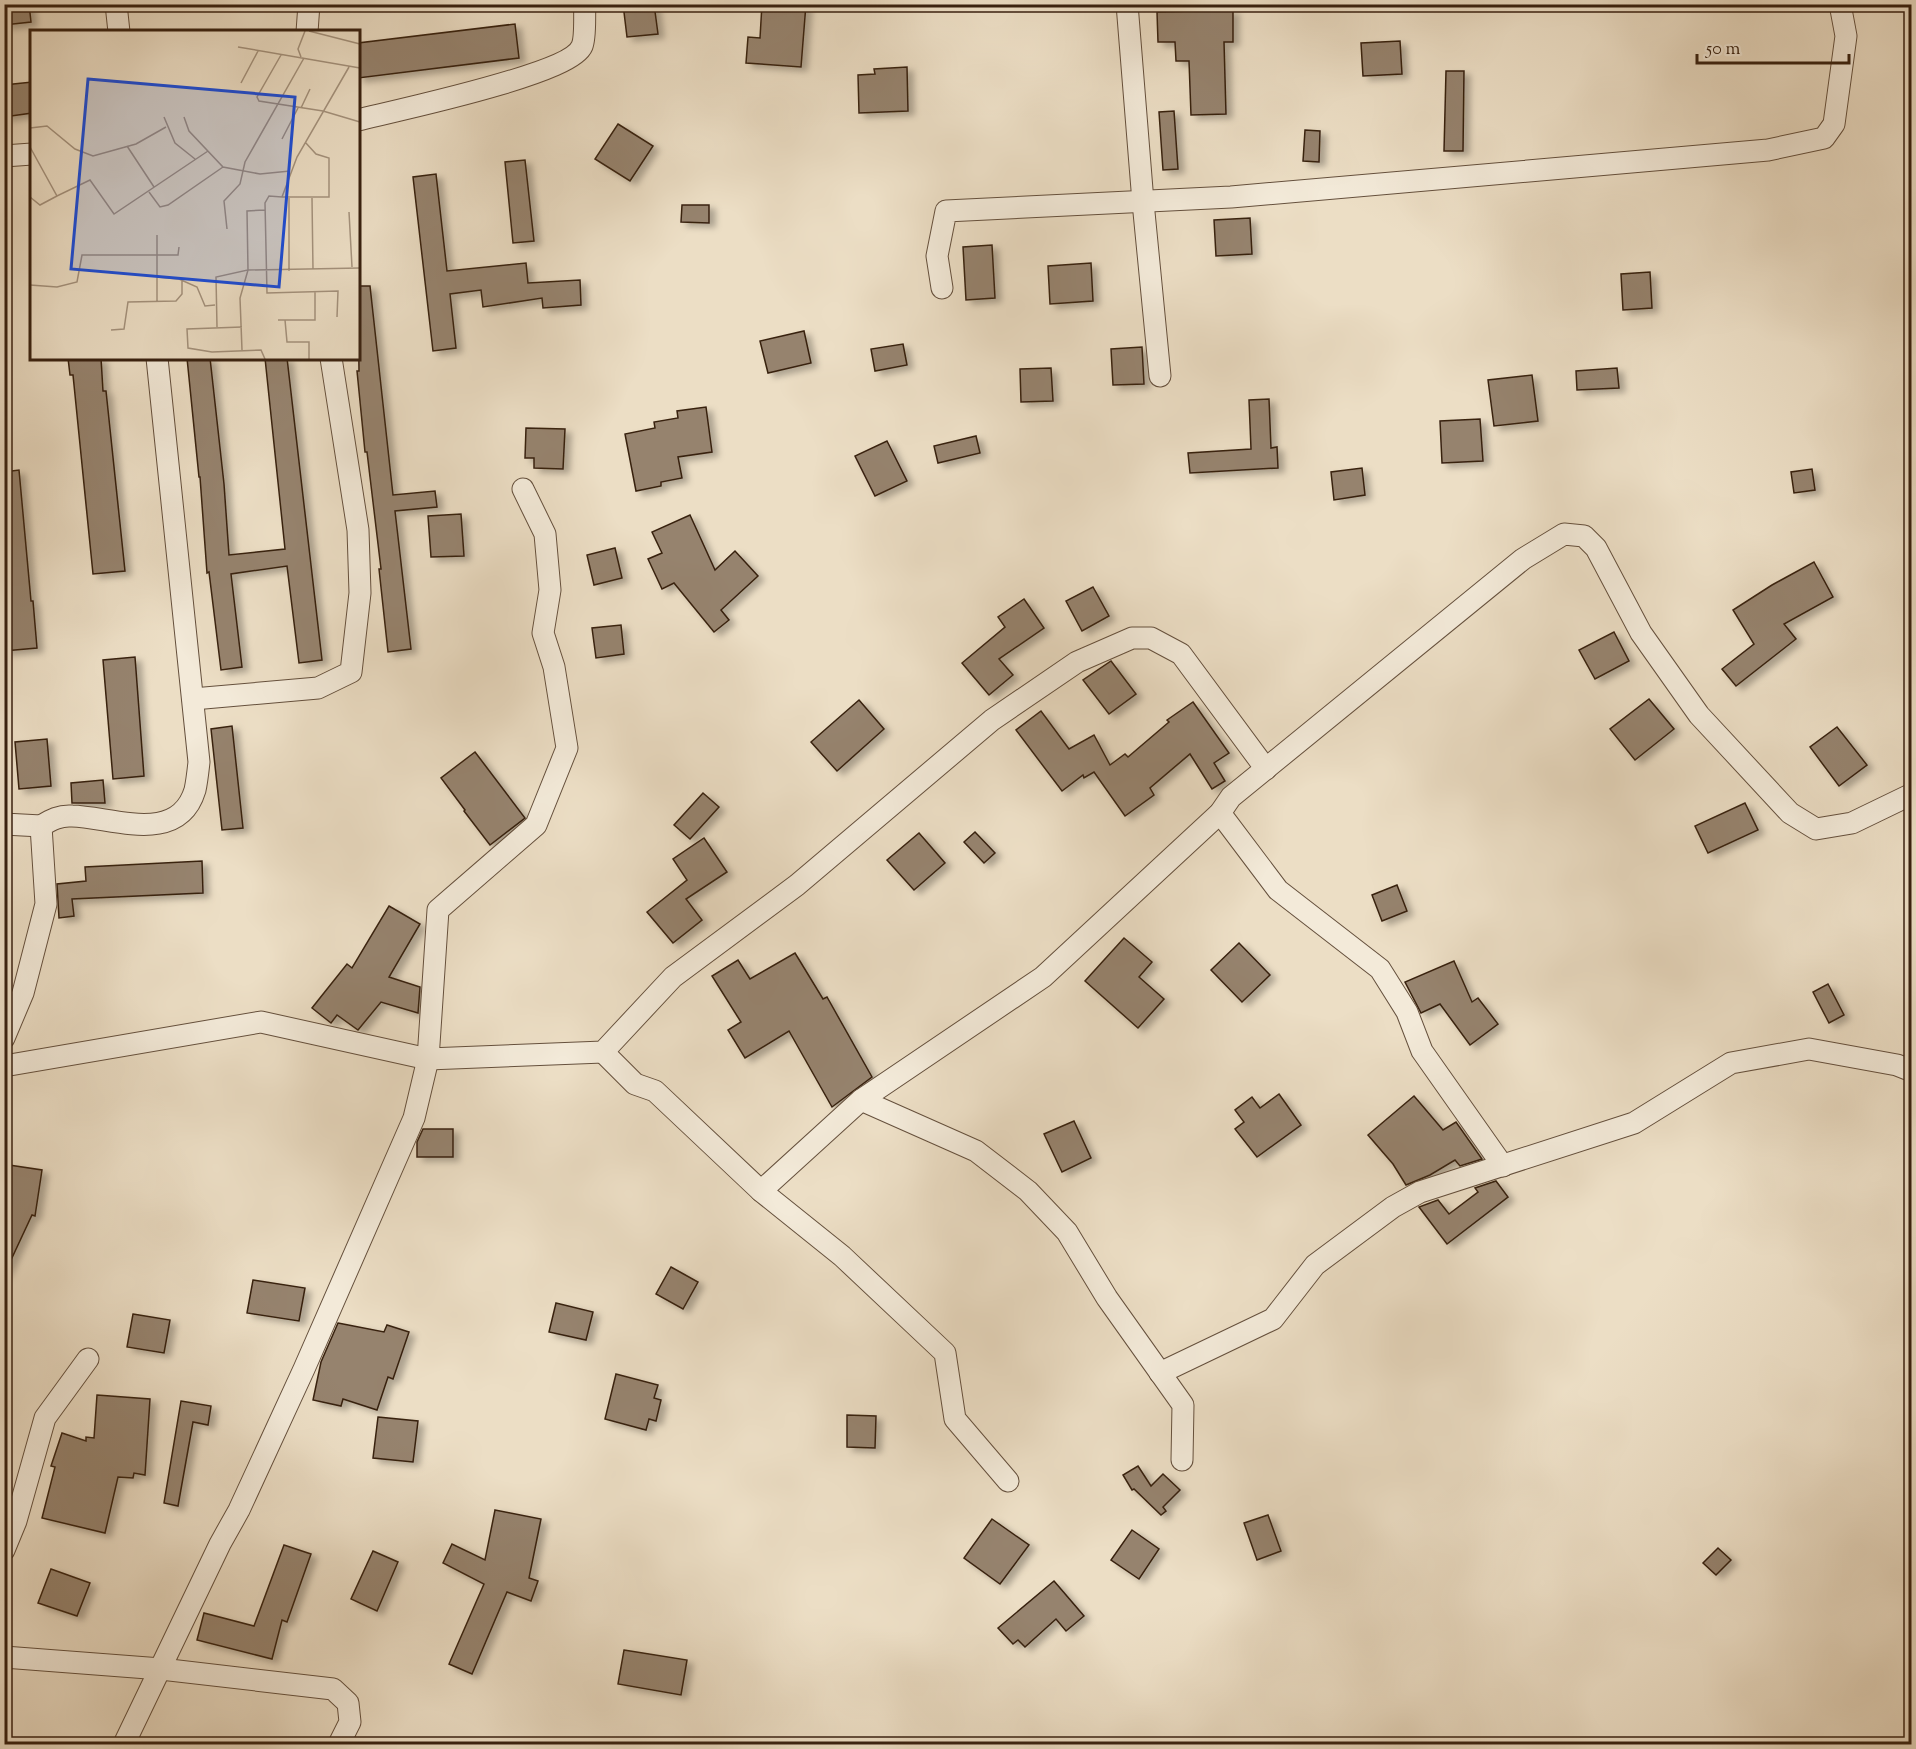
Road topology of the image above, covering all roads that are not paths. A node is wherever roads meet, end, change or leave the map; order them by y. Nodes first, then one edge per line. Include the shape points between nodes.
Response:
1 (116, 4) edge
2 (309, 4) edge
3 (585, 4) edge
4 (1127, 4) edge
5 (1840, 4) edge
6 (119, 30) edge
7 (308, 30) edge
8 (360, 119) edge
9 (30, 154) edge
10 (4, 156) edge
11 (1143, 202) junction
12 (942, 288) dead end
13 (157, 360) edge
14 (332, 360) edge
15 (1160, 376) dead end
16 (523, 489) dead end
17 (193, 699) junction
18 (1266, 769) junction
19 (1911, 794) edge
20 (1220, 813) junction
21 (4, 824) edge
22 (41, 825) junction
23 (4, 1038) edge
24 (603, 1052) junction
25 (428, 1059) junction
26 (4, 1066) edge
27 (1911, 1071) edge
28 (861, 1100) junction
29 (1503, 1166) junction
30 (761, 1191) junction
31 (88, 1359) dead end
32 (1160, 1373) junction
33 (1182, 1461) dead end
34 (1008, 1481) dead end
35 (4, 1550) edge
36 (4, 1657) edge
37 (161, 1669) junction
38 (124, 1744) edge
39 (339, 1744) edge

1 - 6 street
2 - 7 street
3 - 8 street via 582,46 572,57 529,76
4 - 11 street
5 - 11 street via 1846,36 1834,124 1824,138 1768,150
9 - 10 street
11 - 12 street via 946,211 937,256
11 - 15 street
13 - 17 street
14 - 17 street via 358,530 360,593 351,672 318,688
16 - 25 street via 545,534 550,590 543,633 554,667 567,748 536,825 438,909
17 - 22 street via 199,762 194,791 183,813 162,823 129,824 71,816
18 - 19 street via 1523,559 1564,534 1584,536 1596,548 1641,633 1699,716 1790,813 1816,829 1852,824
18 - 20 street via 1231,797
18 - 24 street via 1181,654 1151,638 1132,638 1077,662 992,720 797,885 673,977
20 - 28 street via 1043,977
20 - 29 street via 1278,890 1380,969 1407,1012 1422,1051
21 - 22 street
22 - 23 street via 46,904 23,993
24 - 25 street
24 - 30 street via 635,1084 655,1091
25 - 26 street via 261,1022
25 - 37 street via 414,1118 304,1370
27 - 29 street via 1809,1049 1731,1063 1634,1123
28 - 30 street
28 - 32 street via 976,1151 1028,1191 1067,1232
29 - 32 street via 1420,1192 1394,1207 1315,1265 1273,1319
30 - 34 street via 842,1256 945,1353 955,1419
31 - 35 street via 45,1418
32 - 33 street via 1183,1405
36 - 37 street
37 - 38 street
37 - 39 street via 333,1689 348,1703 350,1722

